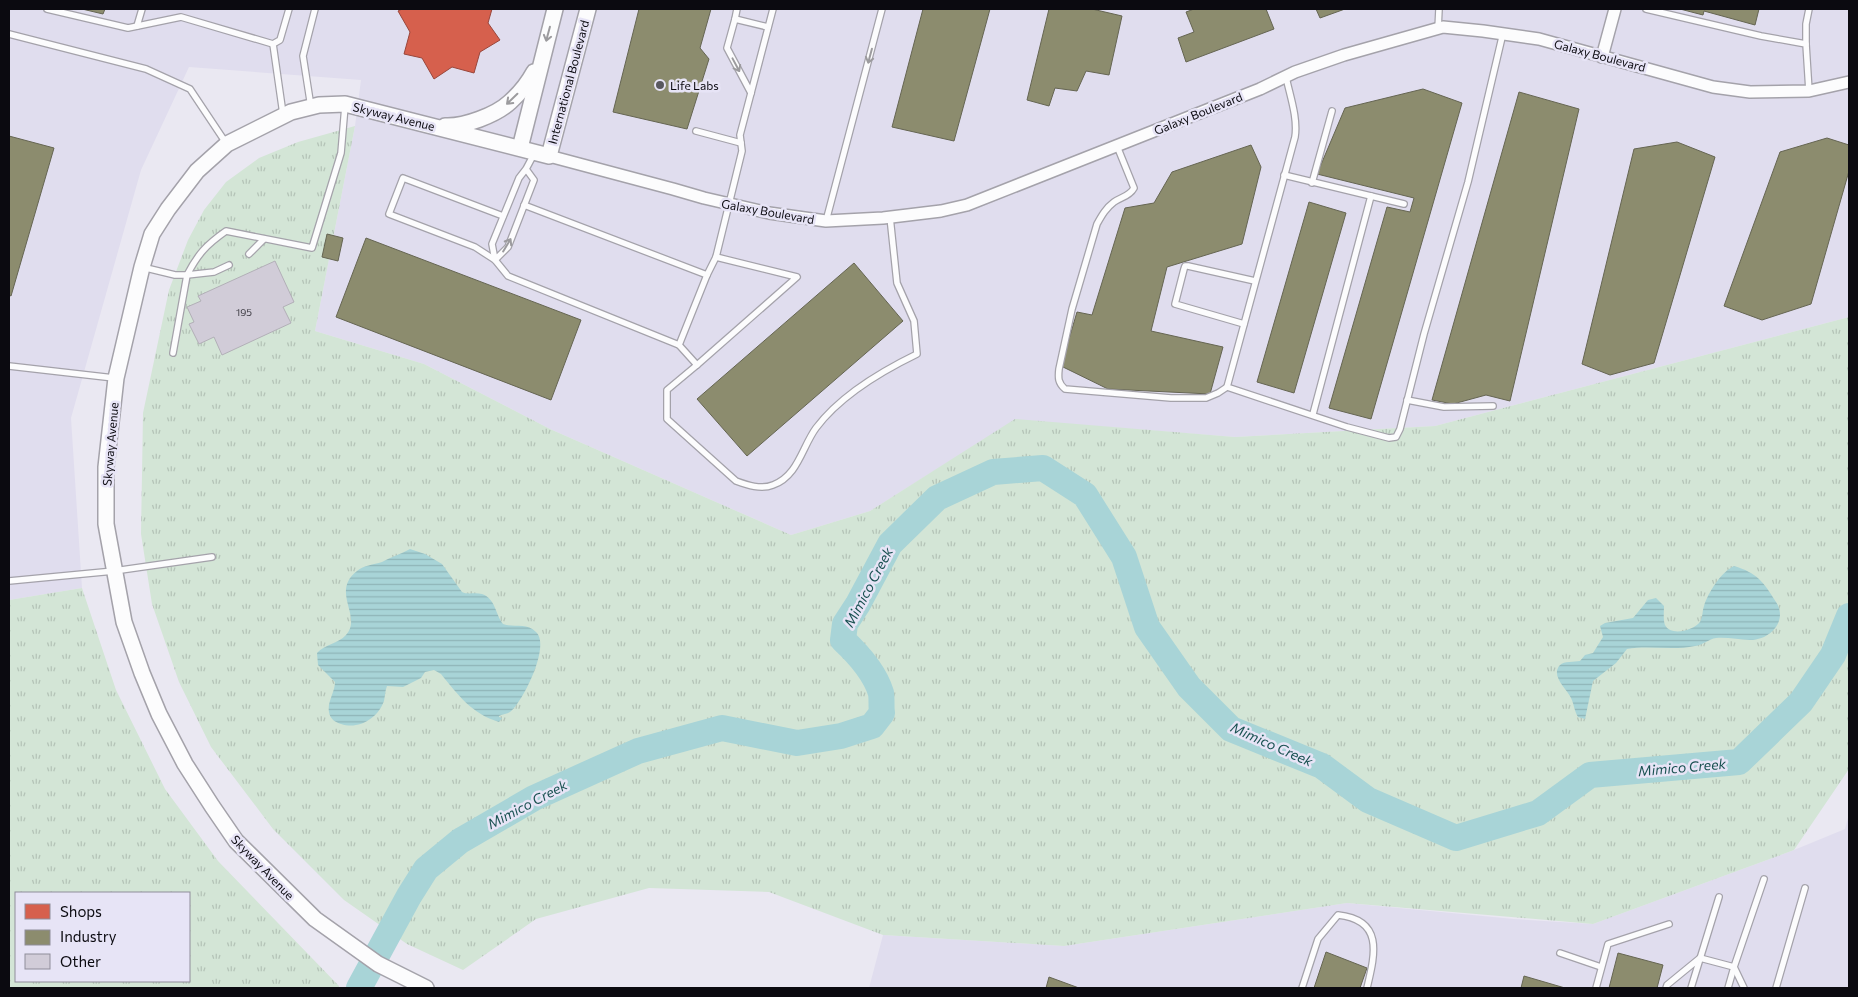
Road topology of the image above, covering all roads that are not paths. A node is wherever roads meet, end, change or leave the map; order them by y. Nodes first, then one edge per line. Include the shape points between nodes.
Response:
1 (48, 9) edge
2 (142, 9) edge
3 (289, 9) edge
4 (315, 9) edge
5 (555, 9) edge
6 (588, 9) edge
7 (737, 9) edge
8 (773, 9) edge
9 (882, 9) edge
10 (1439, 9) edge
11 (1615, 9) edge
12 (1646, 9) edge
13 (1809, 9) edge
14 (735, 19) junction
15 (137, 26) junction
16 (768, 28) junction
17 (1438, 29) junction
18 (1503, 33) junction
19 (9, 34) edge
20 (273, 44) junction
21 (1806, 44) junction
22 (1602, 57) junction
23 (541, 60) junction
24 (1286, 77) junction
25 (1849, 82) edge
26 (1809, 91) junction
27 (751, 93) junction
28 (345, 104) junction
29 (311, 107) junction
30 (1332, 111) dead end
31 (283, 116) junction
32 (427, 124) junction
33 (696, 131) dead end
34 (227, 144) junction
35 (741, 144) junction
36 (1117, 146) junction
37 (535, 152) junction
38 (526, 169) junction
39 (1284, 175) junction
40 (1312, 183) junction
41 (1371, 196) junction
42 (729, 204) junction
43 (1404, 204) dead end
44 (524, 205) junction
45 (503, 216) junction
46 (890, 217) junction
47 (826, 221) junction
48 (264, 238) junction
49 (249, 254) dead end
50 (716, 257) junction
51 (495, 260) junction
52 (229, 265) dead end
53 (142, 267) junction
54 (187, 275) junction
55 (707, 275) junction
56 (1255, 282) junction
57 (1244, 324) junction
58 (679, 345) junction
59 (173, 353) dead end
60 (697, 365) junction
61 (9, 366) edge
62 (116, 378) junction
63 (1227, 387) junction
64 (1407, 400) junction
65 (1493, 406) dead end
66 (1313, 414) junction
67 (212, 557) dead end
68 (114, 571) junction
69 (9, 581) edge
70 (1764, 878) dead end
71 (1805, 888) dead end
72 (1719, 897) dead end
73 (1669, 924) dead end
74 (1560, 953) dead end
75 (1700, 958) junction
76 (1601, 967) junction
77 (1734, 967) junction
78 (422, 987) edge
79 (1302, 988) edge
80 (1367, 988) edge
81 (1596, 988) edge
82 (1666, 988) edge
83 (1690, 988) edge
84 (1728, 988) edge
85 (1744, 988) edge
86 (1776, 988) edge

1 - 15 lane via 128,28
2 - 15 lane
3 - 20 lane via 280,40
4 - 29 lane via 303,56
5 -> 23 street
6 - 37 street, International Boulevard
7 - 14 lane
8 - 16 lane
9 -> 47 lane
10 - 17 lane
11 - 22 street
12 - 21 lane
13 - 21 lane
14 - 16 lane
14 -> 27 lane via 727,48
15 - 20 lane via 182,17
16 - 27 lane
17 - 18 street, Galaxy Boulevard
17 - 24 street, Galaxy Boulevard via 1344,55
18 - 22 street, Galaxy Boulevard via 1539,39
18 - 64 lane via 1468,182
19 - 34 lane via 146,69 190,89
20 - 31 lane
21 - 26 lane
22 - 26 street, Galaxy Boulevard via 1713,87 1750,92
23 -> 32 street via 528,82 509,103 488,115 455,127
23 - 37 street
24 - 36 street, Galaxy Boulevard
24 - 39 lane via 1297,128
25 - 26 street, Galaxy Boulevard
27 - 35 lane via 740,135
28 - 29 street, Skyway Avenue
28 - 32 street, Skyway Avenue
28 - 48 lane via 341,154 312,248
29 - 31 street, Skyway Avenue
30 - 40 lane
31 - 34 street, Skyway Avenue
32 - 37 street, Skyway Avenue
33 - 35 lane
34 - 53 street, Skyway Avenue via 197,171 168,209 152,234
35 - 42 lane
36 - 46 street, Galaxy Boulevard via 967,205
36 - 63 lane via 1134,188 1115,201 1097,224 1070,317 1059,369 1060,384 1065,389 1171,398 1206,398
37 - 38 lane
37 - 42 street, Galaxy Boulevard
38 - 44 lane via 534,180
38 - 45 lane via 518,178
39 - 40 lane
39 - 56 lane
40 - 41 lane
41 - 43 lane
41 - 66 lane
42 - 47 street, Galaxy Boulevard
42 - 50 lane
51 -> 44 lane via 508,247
44 - 55 lane
45 - 51 lane via 492,244
45 - 51 lane via 403,178 389,214 475,248
46 - 47 street, Galaxy Boulevard
46 - 60 lane via 896,283 914,320 917,354 893,366 838,404 815,428 788,475 773,485 749,486 736,480 667,418 667,390
48 - 49 lane
48 - 54 lane via 226,231 209,242
50 - 55 lane
50 - 60 lane via 798,277
51 - 58 lane via 508,276
52 - 54 lane via 214,272
53 - 54 lane
53 - 62 street, Skyway Avenue
54 - 59 lane
55 - 58 lane
56 - 57 lane
56 - 57 lane via 1188,266 1184,268 1175,304
57 - 63 lane
58 - 60 lane
61 - 62 lane
62 - 68 street, Skyway Avenue via 106,467 106,524
63 - 66 lane
64 - 65 lane via 1444,407
64 - 66 lane via 1396,437 1347,427
67 - 68 lane
68 - 69 lane
68 - 78 street, Skyway Avenue via 124,622 159,714 185,764 236,841 315,919 378,964
70 - 77 lane
71 - 86 lane
72 - 75 lane
73 - 76 lane via 1608,944
74 - 76 lane
75 - 77 lane
75 - 82 lane
75 - 83 lane
76 - 81 lane
77 - 84 lane
77 - 85 lane
79 - 80 lane via 1318,938 1338,915 1352,916 1362,921 1370,931 1374,958

